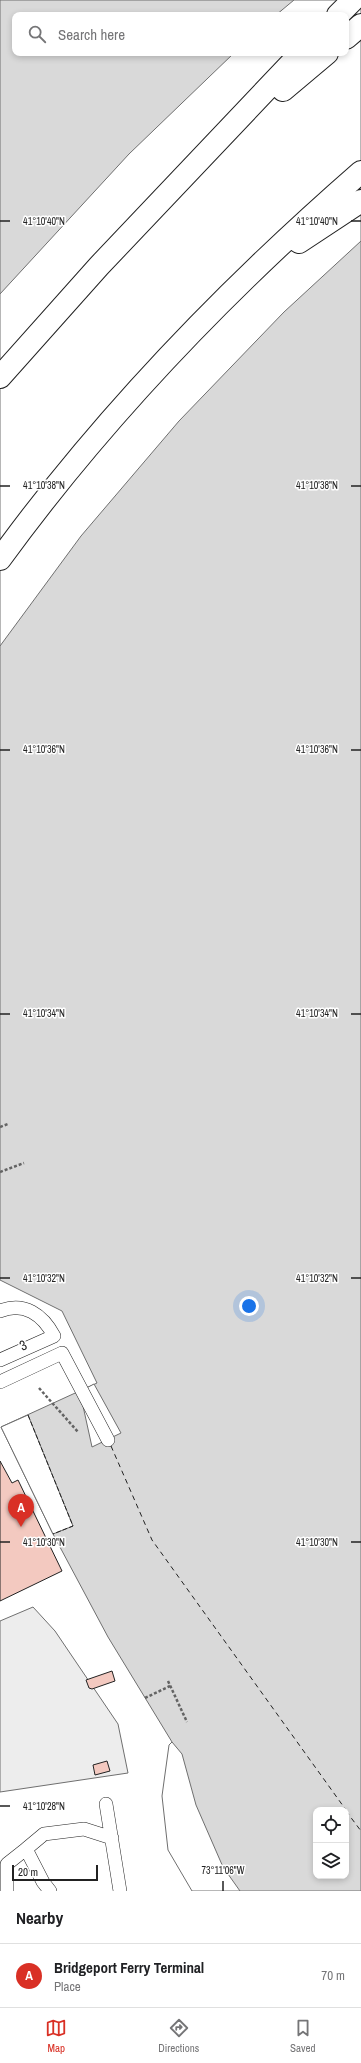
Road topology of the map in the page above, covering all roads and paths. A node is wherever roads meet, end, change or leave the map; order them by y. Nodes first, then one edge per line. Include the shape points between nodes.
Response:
1 (352, 0) edge
2 (341, 12) edge
3 (361, 25) edge
4 (349, 35) edge
5 (299, 56) edge
6 (324, 56) edge
7 (361, 172) edge
8 (361, 201) edge
9 (136, 227) junction
10 (248, 276) junction
11 (0, 377) edge
12 (0, 559) edge
13 (8, 1124) dead end
14 (0, 1127) edge
15 (24, 1163) dead end
16 (0, 1172) edge
17 (0, 1311) edge
18 (58, 1345) junction
19 (0, 1360) edge
20 (0, 1373) edge
21 (0, 1382) edge
22 (43, 1393) dead end
23 (80, 1434) dead end
24 (108, 1440) dead end
25 (168, 1681) dead end
26 (170, 1686) junction
27 (145, 1698) dead end
28 (187, 1722) dead end
29 (106, 1804) dead end
30 (112, 1838) junction
31 (26, 1848) junction
32 (7, 1891) edge
33 (50, 1891) edge
34 (120, 1891) edge

1 - 2 highway
3 - 4 highway
5 - 9 highway
6 - 9 highway via 230,137
7 - 10 highway
8 - 10 highway
9 - 11 highway via 61,306
10 - 12 highway via 112,419 41,504
13 - 14 path
15 - 16 path
17 - 18 lane via 17,1308 39,1316 47,1324
18 - 19 lane
18 - 20 lane, 3
18 - 21 lane
18 - 24 lane
22 - 23 path
25 - 26 path
26 - 27 path
26 - 28 path
29 - 30 lane
30 - 31 lane via 84,1829 44,1834
30 - 34 lane
31 - 32 lane via 7,1864
31 - 33 lane via 42,1882

